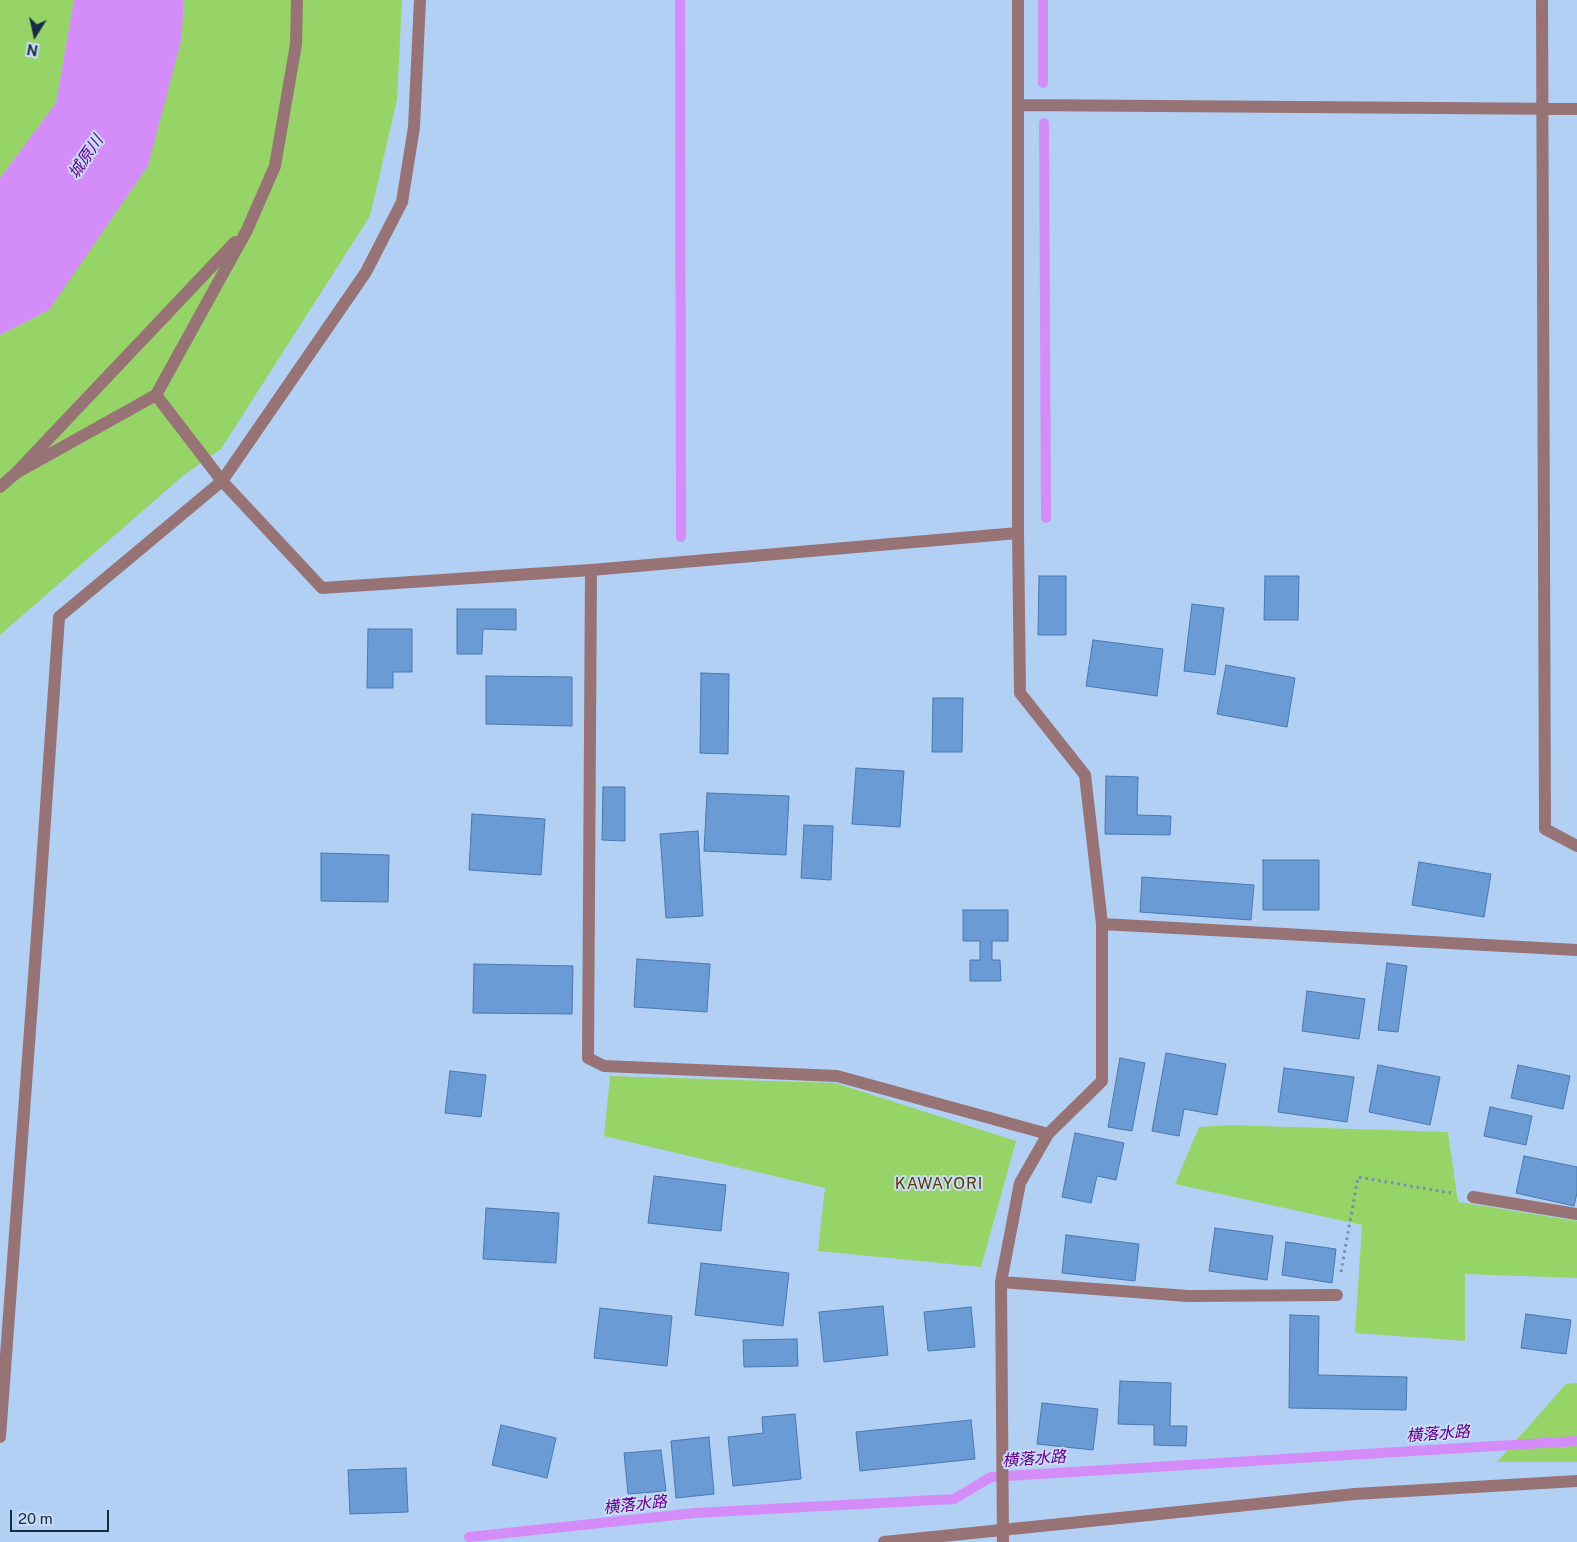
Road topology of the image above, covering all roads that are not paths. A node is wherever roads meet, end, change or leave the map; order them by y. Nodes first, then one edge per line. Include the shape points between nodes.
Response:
1 (297, 0) edge
2 (420, 0) edge
3 (1018, 0) edge
4 (1542, 0) edge
5 (1019, 105) junction
6 (1543, 109) junction
7 (1577, 109) edge
8 (247, 230) junction
9 (156, 395) junction
10 (16, 473) junction
11 (222, 481) junction
12 (0, 487) edge
13 (1018, 533) junction
14 (592, 570) junction
15 (1577, 846) edge
16 (1102, 924) junction
17 (1577, 950) edge
18 (1048, 1134) junction
19 (1472, 1197) road end
20 (1577, 1214) edge
21 (1001, 1282) junction
22 (1337, 1295) road end
23 (0, 1437) edge
24 (1577, 1481) edge
25 (1002, 1529) junction
26 (884, 1542) edge
27 (1003, 1542) edge

1 - 8 street via 296,44 275,166
2 - 11 street via 414,127 402,202 366,272
3 - 5 street
4 - 6 street
5 - 6 street
5 - 13 street
6 - 7 street
6 - 15 street via 1545,830
8 - 9 street
8 - 10 street
9 - 10 street
9 - 11 street
10 - 12 street
11 - 14 street via 322,588
11 - 23 street via 59,617
13 - 14 street
13 - 16 street via 1020,693 1085,775
14 - 18 street via 588,1058 604,1066 837,1076
16 - 17 street
16 - 18 street via 1102,1081
18 - 21 street via 1020,1183
19 - 20 street
21 - 22 street via 1188,1296
21 - 25 street
24 - 25 street via 1355,1494
25 - 26 street
25 - 27 street

